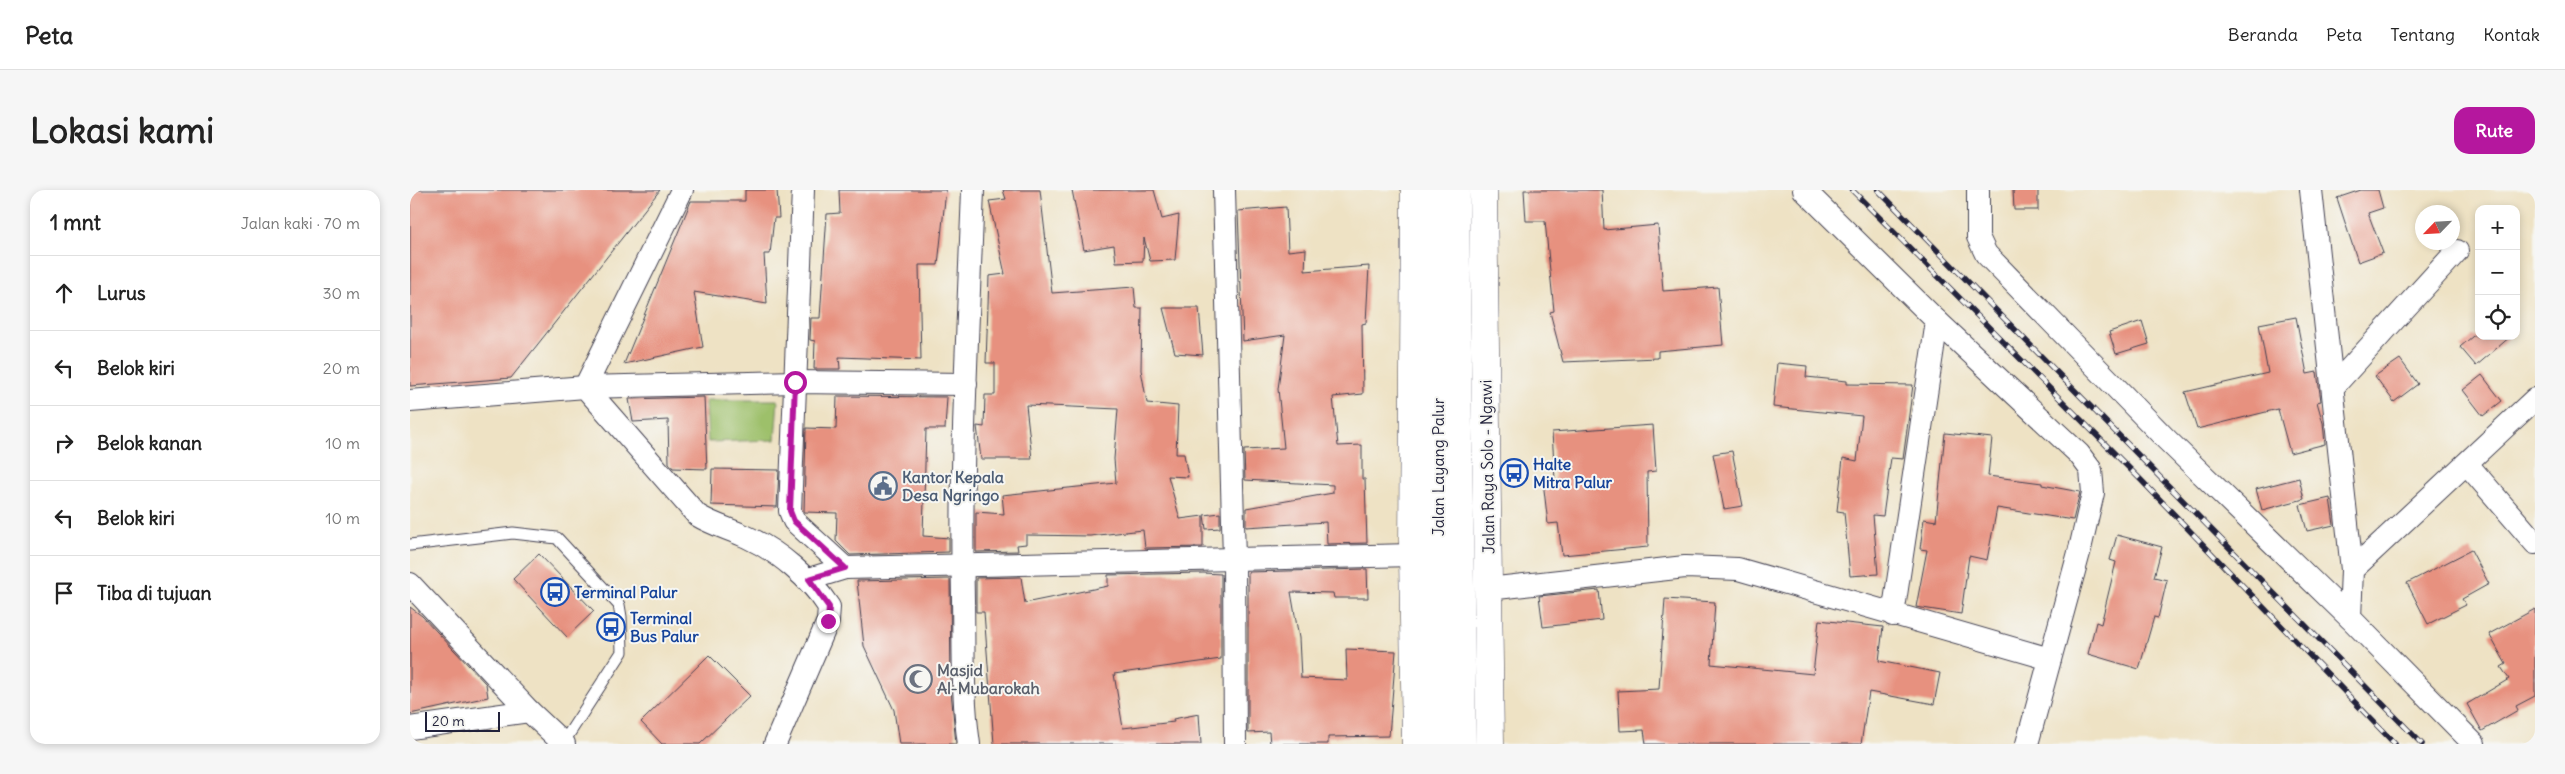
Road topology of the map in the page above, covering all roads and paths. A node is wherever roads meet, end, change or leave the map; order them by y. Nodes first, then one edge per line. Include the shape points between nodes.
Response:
1 (682, 190) edge
2 (804, 190) edge
3 (973, 190) edge
4 (1224, 190) edge
5 (1416, 190) edge
6 (1436, 190) edge
7 (1455, 190) edge
8 (1483, 190) edge
9 (1804, 190) edge
10 (1978, 190) edge
11 (2311, 190) edge
12 (2457, 251) dead end
13 (1937, 321) junction
14 (795, 382) junction
15 (966, 384) junction
16 (585, 387) junction
17 (2333, 387) junction
18 (2535, 399) edge
19 (410, 402) edge
20 (2467, 464) junction
21 (2535, 543) edge
22 (410, 545) edge
23 (1413, 555) junction
24 (1234, 559) junction
25 (962, 566) junction
26 (845, 568) junction
27 (2352, 570) junction
28 (809, 579) junction
29 (410, 584) edge
30 (1488, 589) junction
31 (1893, 616) junction
32 (2350, 618) junction
33 (2050, 659) junction
34 (529, 711) junction
35 (410, 728) edge
36 (563, 744) edge
37 (775, 744) edge
38 (969, 744) edge
39 (1235, 744) edge
40 (1416, 744) edge
41 (1443, 744) edge
42 (1462, 744) edge
43 (1490, 744) edge
44 (2026, 744) edge
45 (2474, 744) edge

1 - 16 street
2 - 14 street
3 - 15 street
4 - 24 street
5 - 23 main road
6 - 41 main road, Jalan Layang Palur via 1439,630
7 - 42 main road, Jalan Layang Palur
8 - 30 main road, Jalan Raya Solo - Ngawi
9 - 13 street
10 - 32 street via 1978,237 1986,254 2166,439
11 - 17 street
12 - 17 street
13 - 31 street
13 - 33 street via 2079,454 2091,470 2093,493
14 - 15 street
14 - 16 street
14 - 26 street via 790,511 794,521
15 - 25 street
16 - 19 street
16 - 28 street via 697,515 715,526 754,540
17 - 27 street
18 - 20 street
20 - 21 street
20 - 27 street
22 - 36 lane via 513,533 558,538 618,605 622,652
23 - 24 street
23 - 40 main road
24 - 25 street
24 - 39 street
25 - 26 street
25 - 38 street
26 - 28 street
27 - 32 street
28 - 37 street via 829,607 828,621
29 - 34 street
30 - 31 street via 1685,567 1738,569
30 - 43 main road, Jalan Raya Solo - Ngawi
31 - 33 street
32 - 45 street
33 - 44 street
34 - 35 street
34 - 36 street

